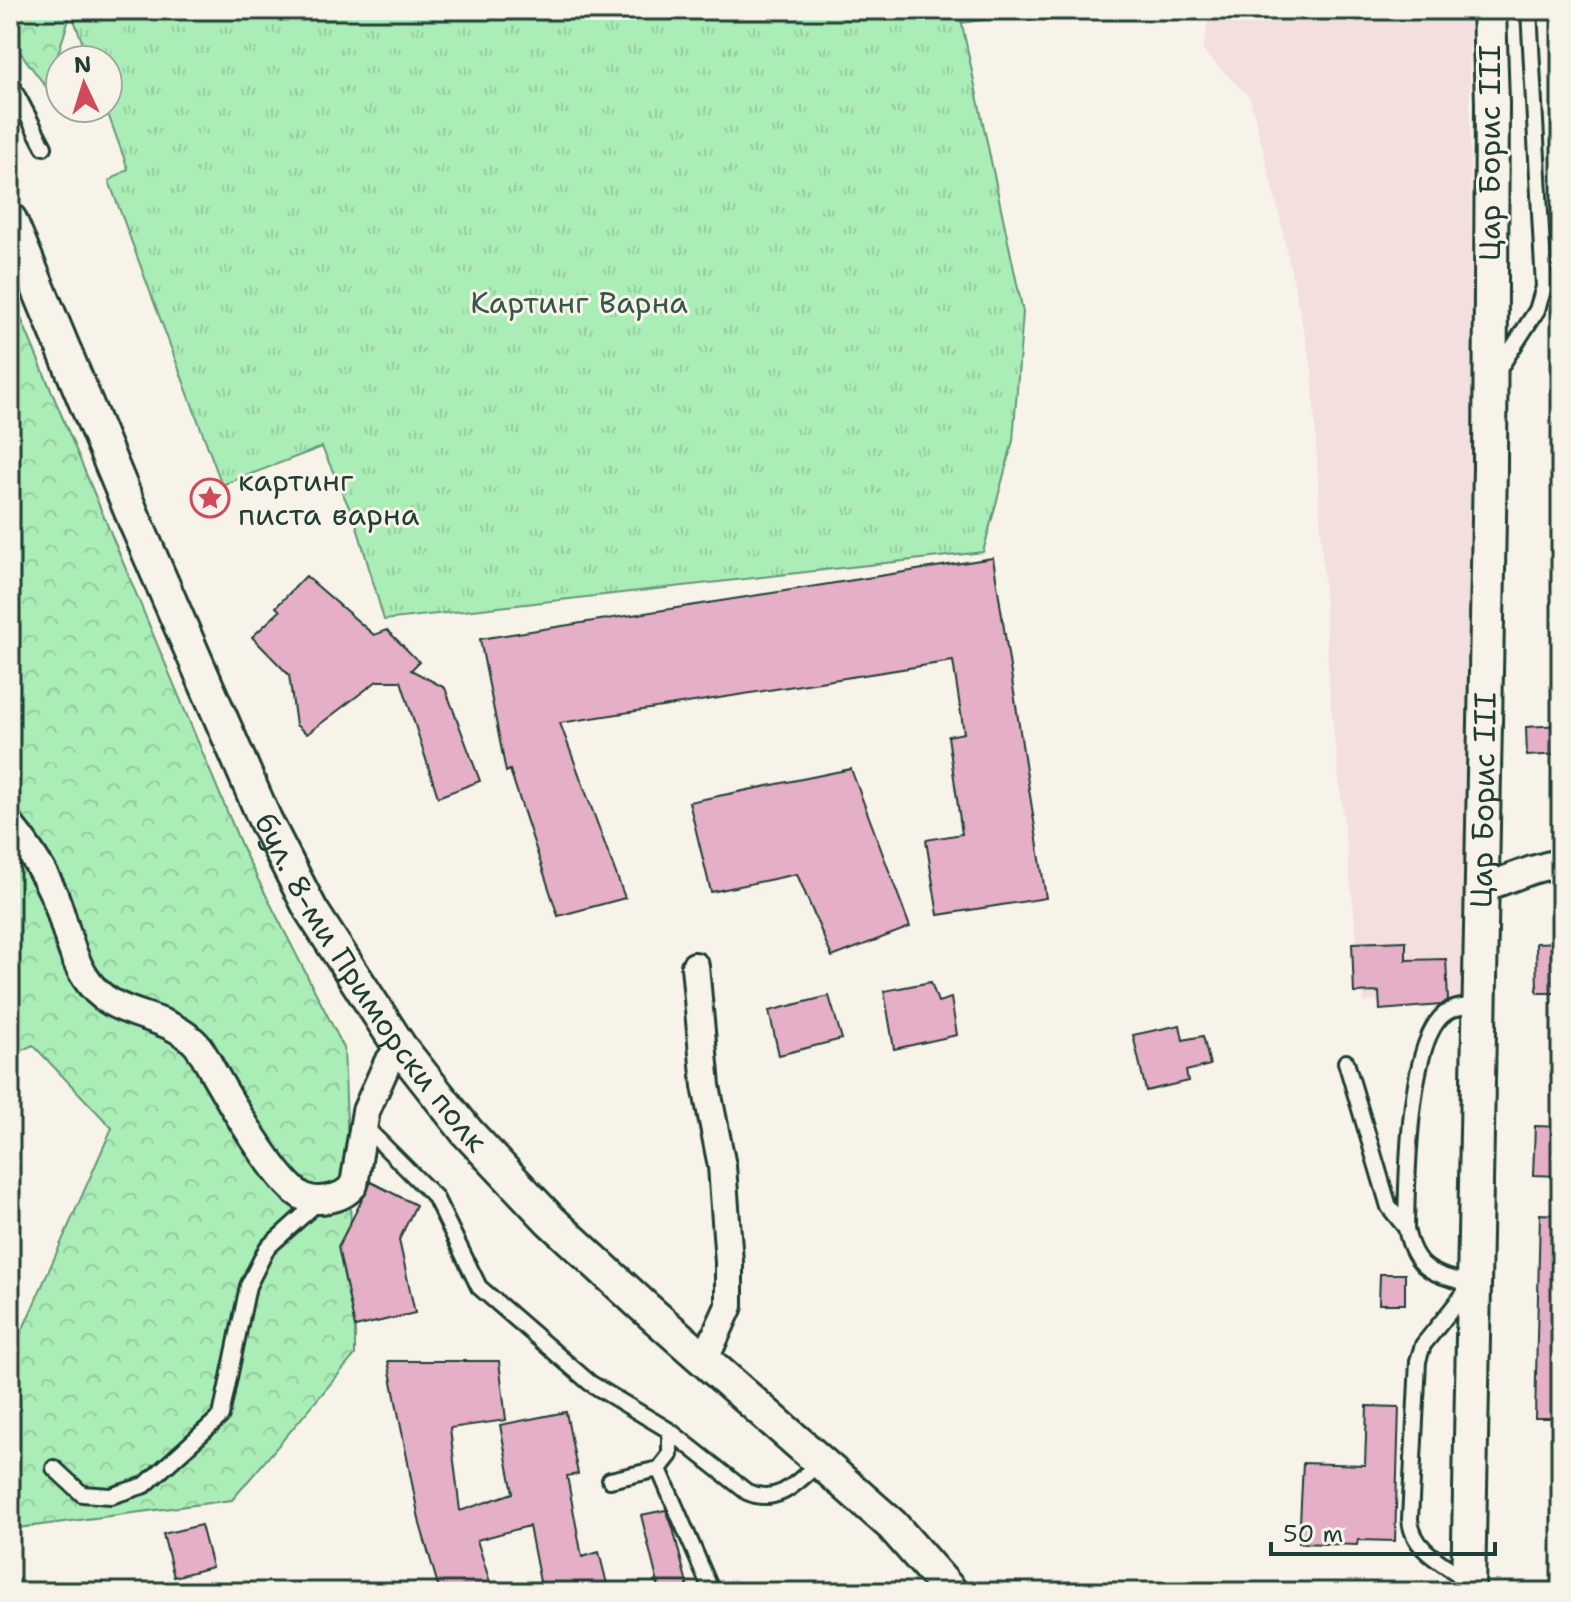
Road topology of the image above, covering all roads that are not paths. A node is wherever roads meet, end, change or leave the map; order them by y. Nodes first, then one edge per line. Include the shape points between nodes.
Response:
1 (1529, 10) edge
2 (1486, 12) edge
3 (10, 82) edge
4 (44, 147) dead end
5 (10, 220) edge
6 (1490, 382) junction
7 (10, 825) edge
8 (1561, 862) edge
9 (1483, 888) junction
10 (695, 966) dead end
11 (1480, 1005) junction
12 (400, 1047) junction
13 (1346, 1062) dead end
14 (364, 1126) junction
15 (319, 1201) junction
16 (1406, 1228) junction
17 (1472, 1284) junction
18 (705, 1359) junction
19 (670, 1431) junction
20 (821, 1461) junction
21 (54, 1468) dead end
22 (659, 1469) junction
23 (610, 1480) dead end
24 (1468, 1586) edge
25 (712, 1592) edge
26 (951, 1592) edge

1 - 6 lane via 1544,287 1537,310
2 - 6 street, Цар Борис III via 1492,103
3 - 4 lane
5 - 12 street, бул. 8-ми Приморски полк via 265,820 311,910
6 - 9 street, Цар Борис III
7 - 15 street via 54,894 83,975 99,996 170,1023 195,1042 286,1183 301,1196
8 - 9 street
9 - 11 street, Цар Борис III
10 - 18 street via 706,1086 722,1166 729,1262 729,1306
11 - 16 lane via 1448,1011 1423,1054 1414,1089
11 - 17 street, Цар Борис III
12 - 14 street via 379,1079
12 - 18 street, бул. 8-ми Приморски полк via 467,1132 550,1220
13 - 16 lane via 1389,1207
14 - 15 street via 354,1185 337,1198
14 - 19 lane via 435,1197 479,1287 590,1383
15 - 21 lane via 267,1248 248,1286 221,1416 145,1485 111,1496 82,1494
16 - 17 lane via 1409,1247 1421,1266
17 - 24 street, Цар Борис III
17 - 24 lane via 1423,1345 1418,1361 1410,1519 1417,1544
18 - 20 street, бул. 8-ми Приморски полк
19 - 20 lane via 747,1492 766,1498 785,1492
19 - 22 lane via 670,1455
20 - 26 street, бул. 8-ми Приморски полк via 892,1525
22 - 23 lane
22 - 25 lane

